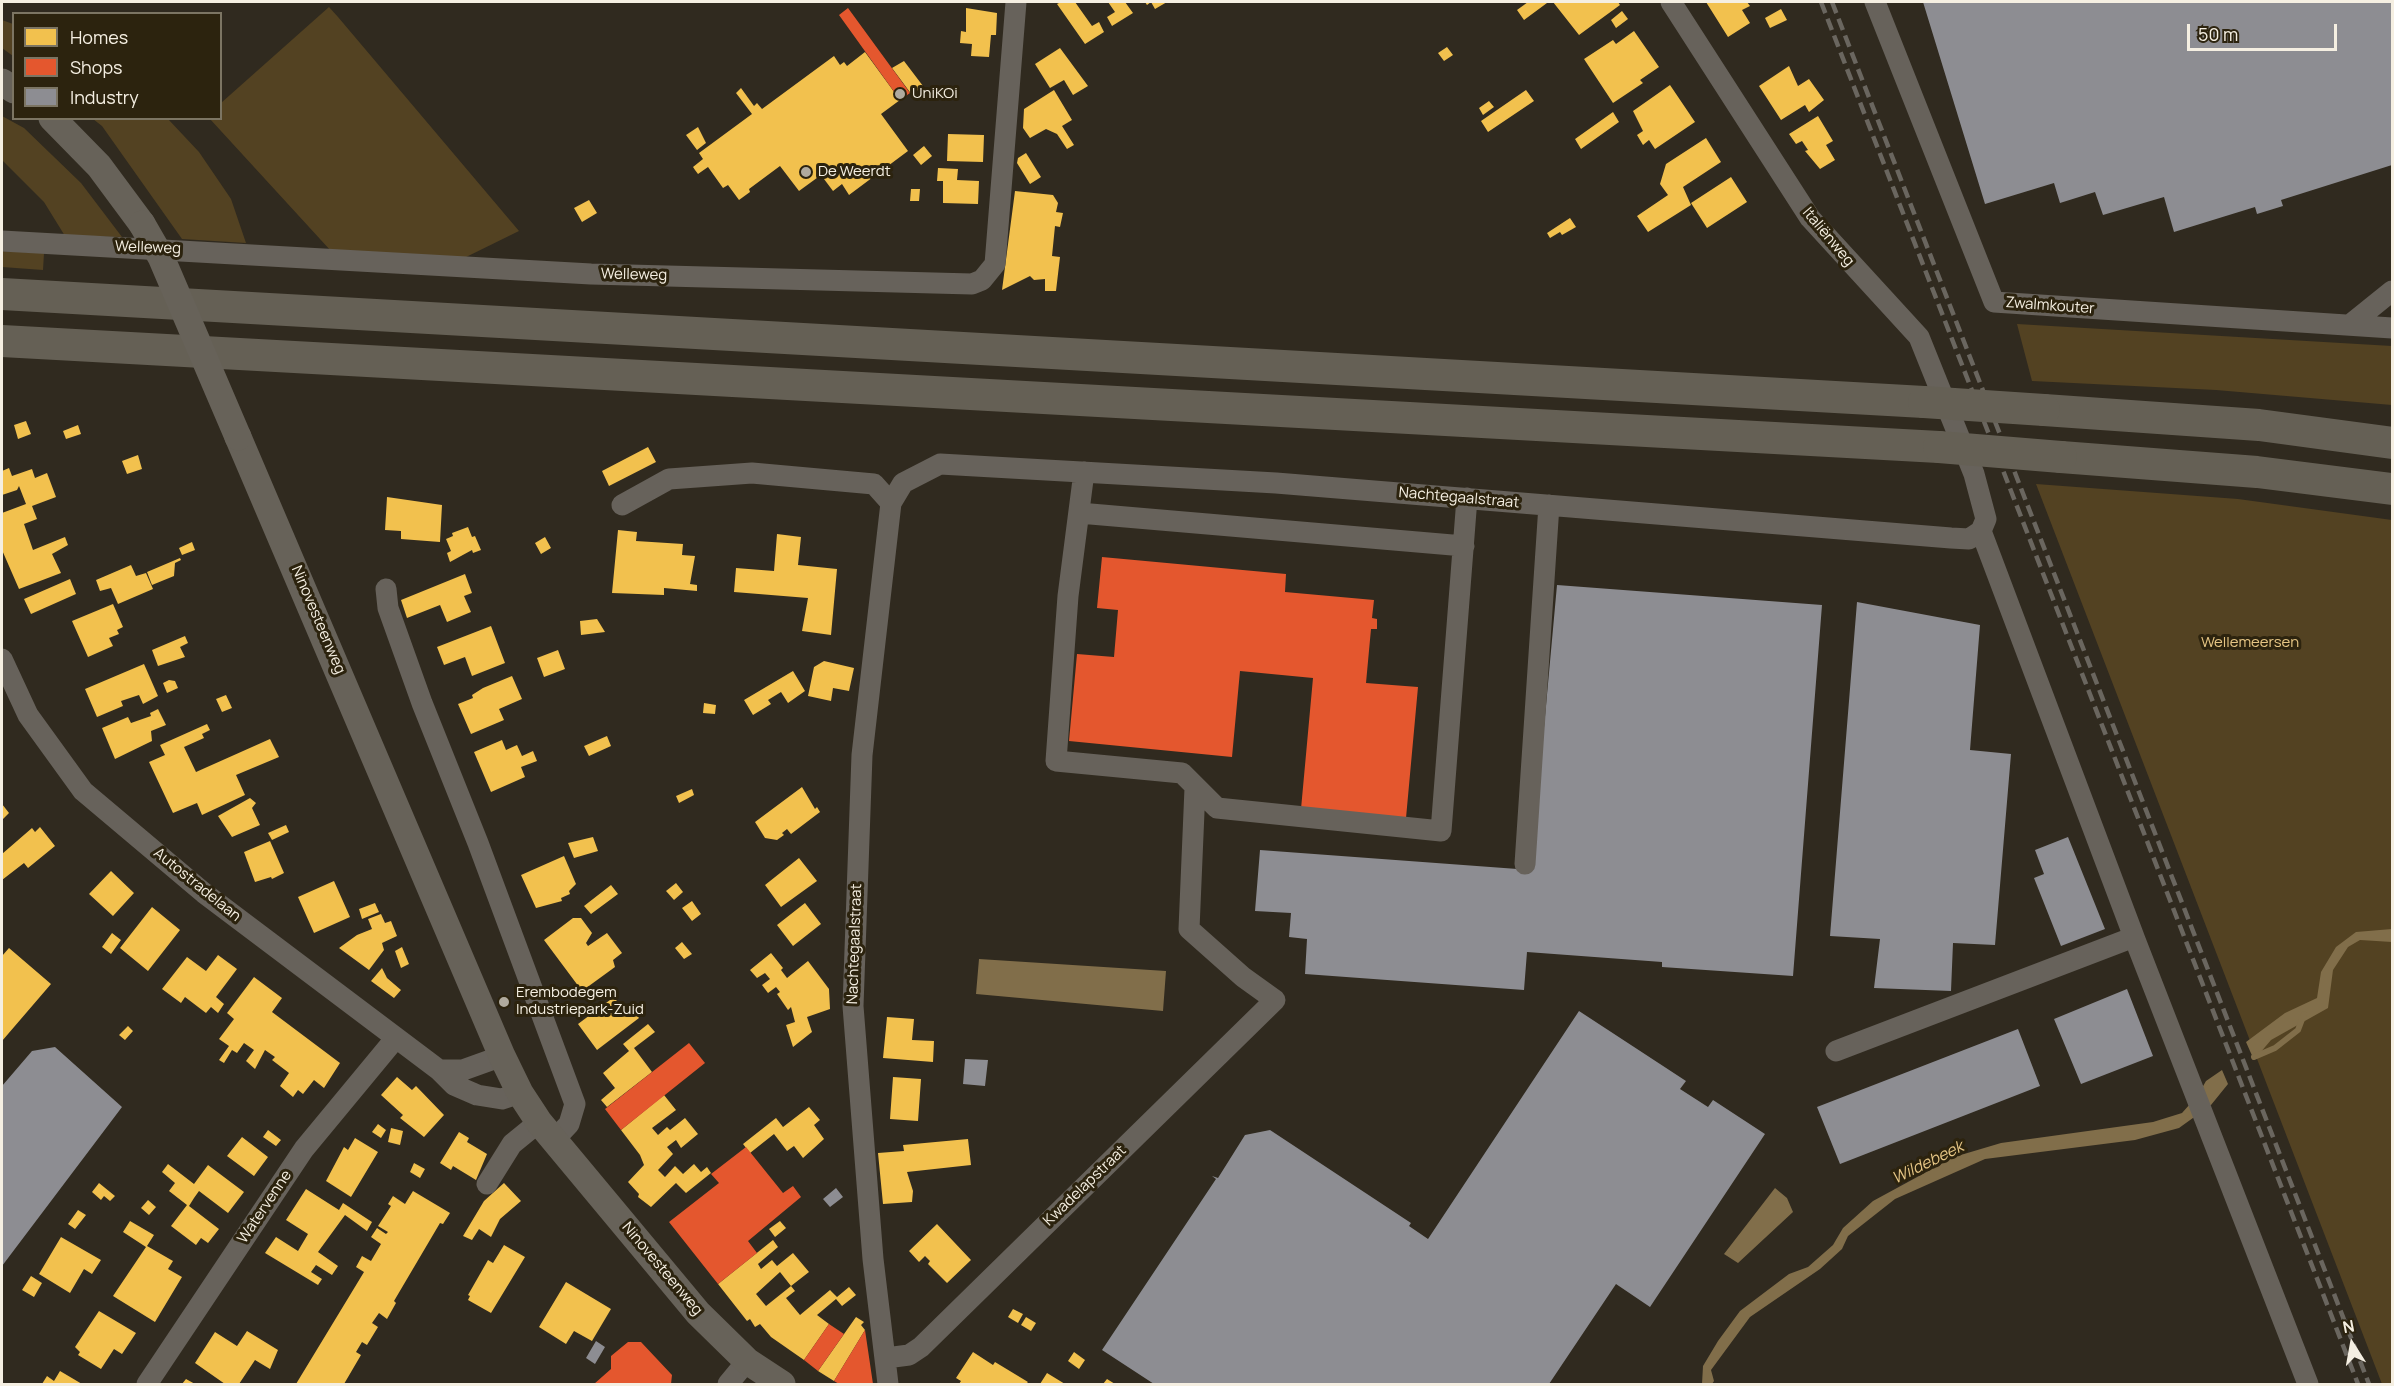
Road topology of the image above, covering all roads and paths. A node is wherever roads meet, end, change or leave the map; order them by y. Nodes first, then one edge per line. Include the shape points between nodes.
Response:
1 (1016, 2) edge
2 (1671, 2) edge
3 (1875, 2) edge
4 (53, 120) edge
5 (2, 241) edge
6 (2392, 291) edge
7 (2, 294) edge
8 (2351, 324) junction
9 (2392, 328) edge
10 (2, 341) edge
11 (2392, 443) edge
12 (1084, 472) junction
13 (2392, 489) edge
14 (1467, 498) junction
15 (891, 502) junction
16 (622, 505) dead end
17 (1549, 505) junction
18 (1079, 513) junction
19 (1981, 531) junction
20 (1464, 546) junction
21 (386, 589) dead end
22 (2, 659) edge
23 (1195, 788) junction
24 (1525, 864) dead end
25 (2134, 937) junction
26 (395, 1039) junction
27 (1836, 1051) dead end
28 (502, 1056) junction
29 (439, 1070) junction
30 (520, 1093) junction
31 (547, 1131) junction
32 (487, 1184) dead end
33 (886, 1358) junction
34 (747, 1361) junction
35 (147, 1384) edge
36 (728, 1384) edge
37 (782, 1384) edge
38 (888, 1384) edge
39 (2308, 1384) edge

1 - 5 street, Welleweg via 995,264 982,280 972,284 591,274
2 - 19 street, Italiënweg via 1810,218 1919,337 1974,474 1986,519
3 - 8 street, Zwalmkouter via 1994,302
4 - 28 main road, Ninovesteenweg, bridge via 99,166 161,257
6 - 8 street
7 - 11 highway, bridge via 1924,402 2259,425
8 - 9 street, Zwalmkouter
10 - 13 highway, bridge via 1939,447 2257,472
12 - 14 street, Nachtegaalstraat
12 - 15 street, Nachtegaalstraat via 939,464 903,483
12 - 18 street
14 - 17 street, Nachtegaalstraat
14 - 20 street
15 - 16 street via 874,484 752,473 669,479
15 - 33 street, Nachtegaalstraat via 862,755 853,1006 873,1259
17 - 19 street, Nachtegaalstraat via 1951,538 1969,539
17 - 24 street
18 - 20 street
18 - 23 street via 1068,596 1056,761 1182,773
19 - 25 street
20 - 23 street via 1441,831 1217,808
21 - 31 street via 388,608 422,703 575,1104 569,1124
22 - 26 street, Autostradelaan via 28,715 83,791 204,892
23 - 33 street, Kwadelapstraat via 1189,929 1275,1000 921,1347 909,1355
25 - 27 street
25 - 39 street
26 - 29 street, Autostradelaan
26 - 35 street, Watervenne via 304,1149
28 - 29 street via 464,1070
28 - 30 main road, Ninovesteenweg
29 - 30 street, Autostradelaan via 454,1085 477,1095 502,1099
30 - 31 main road, Ninovesteenweg
31 - 32 street via 512,1144
31 - 34 main road, Ninovesteenweg via 698,1313
33 - 38 street, Nachtegaalstraat
34 - 36 street
34 - 37 main road, Ninovesteenweg

